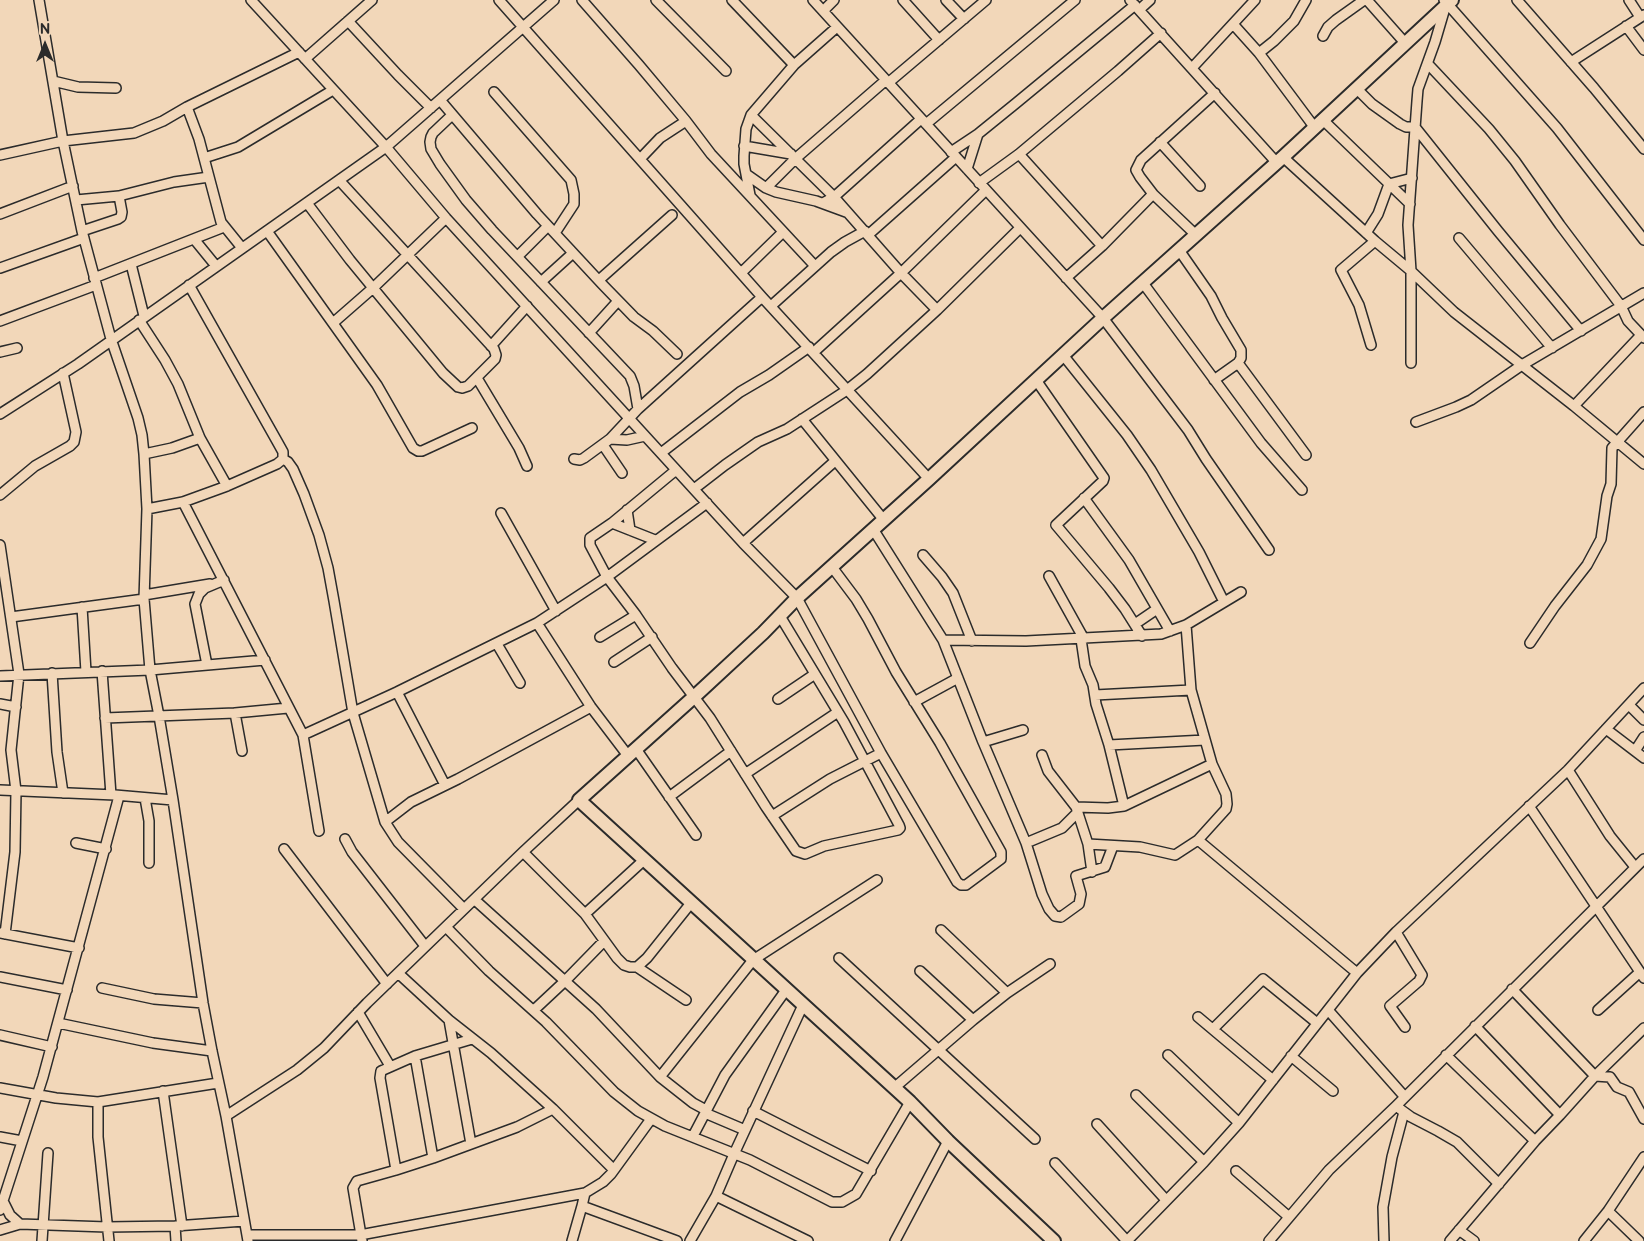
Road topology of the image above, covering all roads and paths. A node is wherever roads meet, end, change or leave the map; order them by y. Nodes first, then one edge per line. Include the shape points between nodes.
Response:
1 (39, 0) edge
2 (251, 0) edge
3 (499, 0) edge
4 (554, 0) edge
5 (582, 0) edge
6 (656, 0) edge
7 (732, 0) edge
8 (813, 0) edge
9 (834, 0) edge
10 (903, 0) edge
11 (946, 0) edge
12 (986, 0) edge
13 (1075, 0) edge
14 (1150, 0) edge
15 (1255, 0) edge
16 (1306, 0) edge
17 (1366, 0) edge
18 (1517, 0) edge
19 (1629, 0) edge
20 (366, 2) edge
21 (1447, 3) edge
22 (1135, 5) edge
23 (823, 11) junction
24 (1642, 16) edge
25 (964, 19) junction
26 (348, 21) junction
27 (1233, 24) junction
28 (1626, 26) junction
29 (837, 27) junction
30 (524, 28) junction
31 (1161, 33) junction
32 (1323, 36) dead end
33 (939, 40) junction
34 (1406, 44) junction
35 (1644, 50) edge
36 (298, 52) junction
37 (1259, 53) junction
38 (305, 59) junction
39 (1572, 62) junction
40 (1428, 64) junction
41 (794, 65) junction
42 (1192, 68) junction
43 (726, 71) dead end
44 (53, 81) junction
45 (887, 82) junction
46 (116, 88) dead end
47 (1357, 89) junction
48 (333, 90) junction
49 (494, 92) dead end
50 (1215, 93) junction
51 (440, 100) junction
52 (187, 107) junction
53 (432, 108) junction
54 (452, 115) junction
55 (751, 115) junction
56 (686, 121) junction
57 (923, 122) junction
58 (1319, 124) junction
59 (1415, 127) junction
60 (978, 134) junction
61 (63, 141) junction
62 (1160, 142) junction
63 (744, 146) junction
64 (386, 148) junction
65 (1644, 149) edge
66 (953, 154) junction
67 (1019, 154) junction
68 (0, 155) edge
69 (793, 156) junction
70 (204, 158) junction
71 (640, 158) junction
72 (1280, 160) junction
73 (967, 170) junction
74 (746, 174) junction
75 (208, 177) junction
76 (1412, 178) junction
77 (339, 180) junction
78 (979, 183) junction
79 (1389, 184) junction
80 (73, 186) junction
81 (1200, 186) dead end
82 (766, 188) junction
83 (986, 190) junction
84 (1152, 194) junction
85 (750, 195) junction
86 (119, 196) junction
87 (834, 197) junction
88 (76, 200) junction
89 (306, 203) junction
90 (823, 203) junction
91 (1410, 204) junction
92 (849, 212) junction
93 (0, 214) edge
94 (672, 215) dead end
95 (446, 218) junction
96 (548, 226) junction
97 (224, 227) junction
98 (1020, 228) junction
99 (266, 231) junction
100 (783, 232) junction
101 (555, 233) junction
102 (866, 233) junction
103 (1366, 233) junction
104 (83, 235) junction
105 (1196, 235) junction
106 (1459, 238) dead end
107 (194, 239) junction
108 (1644, 240) edge
109 (1375, 241) junction
110 (1102, 246) junction
111 (242, 248) junction
112 (1179, 250) junction
113 (573, 253) junction
114 (408, 255) junction
115 (518, 256) junction
116 (131, 264) junction
117 (216, 266) junction
118 (815, 266) junction
119 (0, 268) edge
120 (1411, 271) junction
121 (741, 273) junction
122 (901, 273) junction
123 (1066, 278) junction
124 (599, 280) junction
125 (95, 282) junction
126 (542, 282) junction
127 (1143, 282) junction
128 (189, 285) junction
129 (373, 288) junction
130 (1644, 293) edge
131 (762, 297) junction
132 (618, 300) junction
133 (527, 306) junction
134 (771, 306) junction
135 (1621, 306) junction
136 (936, 310) junction
137 (142, 318) junction
138 (1103, 318) junction
139 (0, 321) edge
140 (333, 323) junction
141 (1581, 331) junction
142 (589, 333) junction
143 (1643, 337) edge
144 (111, 339) junction
145 (1371, 345) dead end
146 (491, 346) junction
147 (18, 348) dead end
148 (1552, 348) junction
149 (811, 350) junction
150 (0, 352) edge
151 (677, 354) dead end
152 (1063, 355) junction
153 (1411, 363) dead end
154 (1238, 364) junction
155 (1522, 365) junction
156 (63, 373) junction
157 (477, 378) junction
158 (1036, 380) junction
159 (1214, 380) junction
160 (847, 390) junction
161 (1574, 406) junction
162 (638, 409) junction
163 (1644, 412) edge
164 (0, 414) edge
165 (630, 419) junction
166 (802, 419) junction
167 (1416, 422) dead end
168 (472, 428) dead end
169 (645, 436) junction
170 (200, 438) junction
171 (606, 442) junction
172 (1617, 442) junction
173 (661, 453) junction
174 (144, 454) junction
175 (1306, 455) dead end
176 (284, 459) junction
177 (574, 459) dead end
178 (835, 461) junction
179 (1644, 464) edge
180 (527, 466) dead end
181 (676, 470) junction
182 (622, 473) dead end
183 (929, 479) junction
184 (227, 486) junction
185 (694, 489) junction
186 (1302, 490) dead end
187 (0, 495) edge
188 (1084, 498) junction
189 (183, 502) junction
190 (707, 503) junction
191 (147, 509) junction
192 (627, 510) junction
193 (502, 513) dead end
194 (883, 519) junction
195 (612, 523) junction
196 (873, 529) junction
197 (630, 530) junction
198 (655, 540) junction
199 (743, 543) junction
200 (0, 545) edge
201 (1269, 550) dead end
202 (923, 555) dead end
203 (832, 567) junction
204 (2, 569) edge
205 (1049, 576) dead end
206 (607, 577) junction
207 (224, 580) junction
208 (213, 584) junction
209 (1241, 592) dead end
210 (144, 597) junction
211 (797, 598) junction
212 (1224, 602) junction
213 (82, 607) junction
214 (1158, 609) junction
215 (556, 611) junction
216 (636, 615) junction
217 (11, 616) junction
218 (780, 616) junction
219 (0, 617) edge
220 (537, 623) junction
221 (1135, 624) junction
222 (1186, 625) junction
223 (1170, 631) junction
224 (1142, 636) junction
225 (600, 637) dead end
226 (652, 637) junction
227 (1082, 639) junction
228 (943, 640) junction
229 (972, 641) junction
230 (1530, 643) dead end
231 (497, 644) junction
232 (265, 660) junction
233 (614, 662) dead end
234 (208, 665) junction
235 (150, 670) junction
236 (102, 671) junction
237 (86, 672) junction
238 (52, 673) junction
239 (19, 674) junction
240 (815, 674) junction
241 (0, 676) edge
242 (958, 678) junction
243 (520, 683) dead end
244 (1644, 688) edge
245 (1191, 690) junction
246 (397, 692) junction
247 (1095, 695) junction
248 (695, 696) junction
249 (778, 699) dead end
250 (914, 702) junction
251 (0, 704) edge
252 (1629, 705) junction
253 (16, 707) junction
254 (591, 707) junction
255 (288, 708) junction
256 (235, 712) junction
257 (838, 712) junction
258 (857, 712) junction
259 (353, 713) junction
260 (159, 716) junction
261 (105, 718) junction
262 (1644, 720) edge
263 (844, 722) junction
264 (1606, 729) junction
265 (1023, 730) dead end
266 (303, 735) junction
267 (1644, 737) edge
268 (1205, 740) junction
269 (983, 742) junction
270 (1110, 745) junction
271 (242, 751) dead end
272 (731, 751) junction
273 (1635, 751) junction
274 (632, 753) junction
275 (881, 753) junction
276 (1042, 755) dead end
277 (1644, 758) edge
278 (866, 761) junction
279 (1212, 764) junction
280 (1568, 770) junction
281 (745, 774) junction
282 (445, 785) junction
283 (0, 790) edge
284 (16, 791) junction
285 (62, 793) junction
286 (115, 795) junction
287 (669, 797) junction
288 (146, 798) junction
289 (173, 800) junction
290 (579, 800) junction
291 (1124, 806) junction
292 (1529, 806) junction
293 (1077, 810) junction
294 (772, 816) junction
295 (385, 822) junction
296 (319, 831) dead end
297 (696, 835) dead end
298 (345, 839) dead end
299 (1198, 840) junction
300 (76, 843) dead end
301 (1026, 843) junction
302 (1088, 844) junction
303 (1113, 846) junction
304 (106, 849) junction
305 (284, 849) dead end
306 (523, 852) junction
307 (1644, 859) edge
308 (644, 860) junction
309 (149, 863) dead end
310 (1635, 867) junction
311 (1092, 872) junction
312 (877, 880) dead end
313 (475, 900) junction
314 (691, 903) junction
315 (1596, 906) junction
316 (464, 909) junction
317 (585, 914) junction
318 (446, 927) junction
319 (941, 930) dead end
320 (1396, 932) junction
321 (2, 933) edge
322 (604, 941) junction
323 (425, 946) junction
324 (79, 948) junction
325 (839, 958) dead end
326 (753, 960) junction
327 (1050, 964) dead end
328 (637, 967) junction
329 (920, 971) dead end
330 (398, 973) junction
331 (1357, 973) junction
332 (1642, 975) edge
333 (0, 977) edge
334 (565, 981) junction
335 (386, 984) junction
336 (102, 988) dead end
337 (67, 990) junction
338 (786, 990) junction
339 (1512, 990) junction
340 (1007, 993) junction
341 (686, 1000) dead end
342 (203, 1004) junction
343 (803, 1005) junction
344 (534, 1010) junction
345 (1328, 1010) junction
346 (1598, 1010) dead end
347 (358, 1012) junction
348 (1198, 1016) dead end
349 (449, 1020) junction
350 (973, 1020) junction
351 (58, 1023) junction
352 (1317, 1023) junction
353 (1475, 1026) junction
354 (1405, 1027) dead end
355 (1644, 1028) edge
356 (1213, 1029) junction
357 (0, 1035) edge
358 (472, 1039) junction
359 (452, 1045) junction
360 (52, 1046) junction
361 (938, 1050) junction
362 (212, 1051) junction
363 (1168, 1055) dead end
364 (1446, 1055) junction
365 (415, 1056) junction
366 (1291, 1056) junction
367 (390, 1066) junction
368 (1595, 1076) junction
369 (660, 1077) junction
370 (1273, 1080) junction
371 (218, 1083) junction
372 (0, 1088) edge
373 (894, 1088) junction
374 (1333, 1090) dead end
375 (163, 1091) junction
376 (1136, 1095) dead end
377 (37, 1096) junction
378 (1404, 1096) junction
379 (98, 1102) junction
380 (910, 1102) junction
381 (1396, 1106) junction
382 (553, 1110) junction
383 (754, 1111) junction
384 (706, 1112) junction
385 (1404, 1112) junction
386 (1560, 1115) junction
387 (226, 1116) junction
388 (650, 1119) junction
389 (1644, 1119) edge
390 (1239, 1122) junction
391 (1097, 1124) dead end
392 (745, 1130) junction
393 (693, 1136) junction
394 (0, 1137) edge
395 (1035, 1139) dead end
396 (22, 1141) junction
397 (948, 1141) junction
398 (1535, 1141) junction
399 (471, 1144) junction
400 (48, 1153) dead end
401 (734, 1154) junction
402 (1644, 1156) edge
403 (433, 1158) junction
404 (1204, 1162) junction
405 (1055, 1163) dead end
406 (1641, 1169) edge
407 (396, 1170) junction
408 (614, 1170) junction
409 (871, 1171) junction
410 (1236, 1171) dead end
411 (1499, 1184) junction
412 (585, 1193) junction
413 (716, 1196) junction
414 (2, 1200) edge
415 (1166, 1200) junction
416 (582, 1206) junction
417 (1608, 1211) junction
418 (1289, 1217) junction
419 (244, 1221) junction
420 (20, 1224) junction
421 (43, 1226) junction
422 (178, 1226) junction
423 (108, 1227) junction
424 (0, 1230) edge
425 (1459, 1230) junction
426 (247, 1238) edge
427 (361, 1238) edge
428 (42, 1241) edge
429 (109, 1241) edge
430 (176, 1241) edge
431 (572, 1241) edge
432 (676, 1241) edge
433 (690, 1241) edge
434 (808, 1241) edge
435 (895, 1241) edge
436 (1054, 1241) edge
437 (1127, 1241) edge
438 (1269, 1241) edge
439 (1384, 1241) edge
440 (1450, 1241) edge
441 (1474, 1241) edge
442 (1584, 1241) edge
443 (1639, 1241) edge

1 - 44 street
2 - 36 street
3 - 30 street
4 - 30 street
5 - 56 street
6 - 43 street
7 - 41 street
8 - 23 street
9 - 23 street
10 - 33 street
11 - 25 street
12 - 25 street
13 - 57 street
14 - 22 street
15 - 27 street
16 - 37 street via 1294,21
17 - 32 street via 1336,20
17 - 34 street
18 - 39 street
19 - 24 street
20 - 26 street
21 - 34 street
21 - 40 street
21 - 108 street via 1557,128
22 - 31 street
22 - 60 street
23 - 29 street
24 - 28 street
25 - 33 street
26 - 38 street
26 - 53 street
27 - 37 street
27 - 42 street
28 - 35 street
28 - 39 street
29 - 41 street
29 - 45 street
30 - 51 street
30 - 71 street
31 - 42 street
31 - 67 street
33 - 45 street
34 - 47 street
36 - 38 street
36 - 52 street
37 - 58 street
38 - 48 street
39 - 65 street
40 - 59 street via 1418,88
40 - 135 street via 1515,161
41 - 55 street
42 - 50 street
44 - 46 street via 78,87
44 - 61 street
45 - 57 street
45 - 69 street
47 - 58 street
47 - 59 street via 1387,116 1403,126
48 - 64 street
48 - 70 street via 238,147
49 - 101 street via 571,180 574,204
50 - 62 street
50 - 72 street
51 - 53 street
51 - 54 street
52 - 61 street via 134,133
52 - 70 street
53 - 64 street
54 - 96 street
54 - 115 street via 433,133 431,150 466,200
55 - 63 street
55 - 69 street
56 - 71 street via 660,138
56 - 85 street via 711,154
57 - 66 street
57 - 87 street
58 - 72 street
58 - 79 street
59 - 76 street
59 - 141 street
60 - 66 street
60 - 73 street
61 - 68 street
61 - 80 street
62 - 81 street
62 - 84 street via 1137,166 1138,174
63 - 69 street
63 - 74 street
64 - 77 street
64 - 95 street
66 - 73 street
66 - 102 street
67 - 78 street
67 - 110 street
69 - 82 street
69 - 87 street
70 - 75 street
71 - 121 street
72 - 103 street
72 - 105 street
73 - 78 street
74 - 82 street
74 - 85 street
75 - 86 street
75 - 97 street
76 - 79 street
76 - 91 street
77 - 89 street
77 - 114 street
78 - 83 street
79 - 91 street
79 - 103 street via 1378,214
80 - 88 street
80 - 93 street
82 - 90 street
83 - 98 street
83 - 122 street
84 - 105 street
84 - 110 street
85 - 100 street
86 - 88 street
86 - 104 street via 121,217
87 - 90 street
87 - 92 street
88 - 104 street
89 - 99 street
89 - 129 street
90 - 92 street
91 - 120 street
92 - 102 street
94 - 124 street
95 - 114 street
95 - 133 street
96 - 101 street
96 - 115 street
97 - 107 street
97 - 111 street
98 - 123 street
98 - 136 street
99 - 111 street
99 - 140 street
100 - 118 street
100 - 121 street
101 - 113 street
102 - 118 street via 838,247
102 - 122 street
103 - 109 street
104 - 119 street
104 - 125 street
105 - 112 street
106 - 148 street
107 - 116 street
107 - 117 street
109 - 120 street
109 - 145 street via 1341,270 1359,305
110 - 123 street
111 - 117 street
112 - 127 street
112 - 154 street via 1211,296 1240,347
113 - 124 street
113 - 126 street
114 - 129 street
114 - 146 street
115 - 126 street
116 - 125 street
116 - 137 street
117 - 128 street
118 - 134 street
120 - 153 street
120 - 155 street via 1454,312
121 - 131 street
122 - 136 street
122 - 149 street
123 - 138 street
124 - 132 street
125 - 139 street
125 - 144 street
126 - 142 street
127 - 138 street
127 - 159 street
128 - 137 street
128 - 176 street
129 - 140 street
129 - 157 street via 454,384 465,388
130 - 135 street
131 - 134 street
131 - 162 street
132 - 142 street
132 - 151 street
133 - 146 street
133 - 165 street
134 - 149 street
135 - 141 street
135 - 143 street via 1628,321
136 - 160 street
137 - 144 street
137 - 170 street via 178,384
138 - 152 street
138 - 201 street via 1188,430
140 - 168 street via 377,385 418,452
141 - 148 street
142 - 162 street via 630,376
143 - 161 street
144 - 156 street
144 - 174 street via 138,418
146 - 157 street via 495,359
147 - 150 street
148 - 155 street
149 - 160 street
149 - 173 street via 740,392
152 - 158 street
152 - 212 street via 1128,435 1151,470
154 - 159 street
154 - 175 street
155 - 161 street
155 - 167 street via 1471,400
156 - 164 street
156 - 187 street via 76,432 74,442 35,466
157 - 180 street
158 - 183 street
158 - 188 street via 1104,477
159 - 186 street via 1261,443
160 - 166 street
160 - 183 street
161 - 172 street
162 - 165 street
163 - 172 street
165 - 169 street
165 - 171 street
166 - 178 street
166 - 185 street via 758,442
169 - 171 street
169 - 173 street
170 - 174 street
170 - 184 street
171 - 177 street via 584,458
171 - 182 street
172 - 179 street
172 - 230 street via 1611,450 1611,484 1601,539 1587,565
173 - 181 street
174 - 191 street
176 - 184 street
176 - 259 street via 293,469 318,535 334,601
178 - 194 street
178 - 199 street
181 - 185 street
181 - 192 street
183 - 194 street
184 - 189 street
185 - 190 street
188 - 214 street via 1129,560
188 - 221 street via 1056,525
189 - 191 street
189 - 207 street
190 - 198 street
190 - 199 street
191 - 210 street
192 - 195 street
192 - 197 street
193 - 215 street
194 - 196 street
195 - 197 street
195 - 206 street via 589,541
196 - 203 street
196 - 228 street
197 - 198 street
198 - 206 street
199 - 211 street
200 - 204 street
202 - 229 street via 954,593
203 - 211 street
203 - 250 street via 856,599
204 - 217 street
205 - 227 street
206 - 215 street
206 - 216 street
207 - 208 street
207 - 232 street
208 - 210 street
208 - 234 street via 199,594 195,604
209 - 212 street
210 - 213 street
210 - 235 street
211 - 218 street
211 - 258 street
212 - 222 street
213 - 217 street
213 - 237 street
214 - 221 street
214 - 223 street
215 - 220 street
216 - 225 street
216 - 226 street
217 - 219 street
217 - 239 street
218 - 240 street
218 - 248 street
220 - 231 street
220 - 254 street
221 - 224 street
222 - 223 street
222 - 245 street
223 - 224 street
224 - 227 street
226 - 233 street
226 - 248 street
227 - 229 street
227 - 247 street via 1085,666
228 - 229 street
228 - 242 street
231 - 243 street
231 - 246 street
232 - 234 street
232 - 255 street
234 - 235 street
235 - 236 street
235 - 260 street
236 - 237 street
236 - 261 street
237 - 238 street
238 - 239 street
238 - 285 street
239 - 241 street
239 - 253 street
240 - 249 street
240 - 257 street
242 - 250 street
242 - 269 street
244 - 252 street
245 - 247 street
245 - 268 street
246 - 259 street
246 - 282 street
247 - 270 street
248 - 272 street
248 - 274 street
250 - 275 street via 1001,852 1001,859 966,885 959,884
251 - 253 street
252 - 262 street
252 - 264 street
253 - 284 street via 11,750
254 - 274 street
254 - 282 street
255 - 256 street
255 - 266 street
256 - 260 street
256 - 271 street
257 - 263 street
257 - 281 street
258 - 263 street
258 - 275 street
259 - 266 street
259 - 295 street
260 - 261 street
260 - 289 street
261 - 286 street
263 - 278 street
264 - 273 street
264 - 280 street
265 - 269 street
266 - 296 street
267 - 273 street
268 - 270 street
268 - 279 street
269 - 301 street
270 - 291 street
272 - 281 street
272 - 287 street
273 - 277 street
274 - 287 street
274 - 290 street
275 - 278 street
276 - 293 street via 1048,771
278 - 294 street via 830,779
278 - 294 street via 899,830 824,846 805,854 794,850
279 - 291 street
279 - 299 street via 1226,794 1227,804 1224,813
280 - 292 street
280 - 310 street via 1610,836
281 - 294 street
282 - 295 street via 411,802
283 - 284 street
284 - 285 street
284 - 321 street via 15,852
285 - 286 street
286 - 288 street
286 - 304 street
287 - 297 street
288 - 289 street
288 - 309 street
289 - 342 street
290 - 306 street
290 - 308 street
291 - 293 street
292 - 315 street
292 - 320 street
293 - 301 street via 1062,828
293 - 302 street
295 - 316 street via 398,842
298 - 323 street
299 - 303 street via 1174,855
299 - 331 street
300 - 304 street
301 - 311 street via 1042,894 1056,917 1061,918 1079,904 1082,894 1076,876
302 - 303 street
302 - 311 street
303 - 311 street via 1107,866
304 - 324 street
305 - 335 street
306 - 313 street
306 - 317 street
307 - 310 street
308 - 314 street
308 - 317 street
310 - 315 street
312 - 326 street
313 - 316 street
313 - 334 street
314 - 326 street
314 - 328 street
315 - 332 street
315 - 339 street
316 - 318 street
317 - 322 street
318 - 323 street
318 - 344 street via 489,971
319 - 340 street
320 - 331 street
320 - 354 street via 1422,975 1390,1006
321 - 324 street
322 - 328 street via 624,964
322 - 334 street
323 - 330 street
324 - 337 street
325 - 361 street
326 - 338 street
326 - 369 street
327 - 340 street
328 - 341 street
329 - 350 street
330 - 335 street
330 - 349 street
331 - 345 street
332 - 346 street
333 - 337 street
334 - 344 street
334 - 369 street
335 - 347 street
336 - 342 street
337 - 351 street
338 - 343 street
338 - 384 street via 725,1075
339 - 353 street
339 - 368 street
340 - 350 street
342 - 362 street
343 - 373 street
343 - 383 street
344 - 388 street via 614,1092
345 - 352 street
345 - 378 street
347 - 367 street
347 - 387 street via 310,1060
348 - 356 street
349 - 358 street
349 - 359 street
350 - 361 street
351 - 360 street
351 - 362 street via 153,1043
352 - 356 street via 1263,979
352 - 366 street
353 - 364 street
353 - 386 street
355 - 368 street
356 - 370 street
357 - 360 street
358 - 359 street
358 - 382 street
359 - 365 street
359 - 399 street
360 - 377 street
361 - 373 street
361 - 395 street
362 - 371 street
363 - 390 street
364 - 378 street
364 - 398 street
365 - 367 street
365 - 403 street
366 - 370 street
366 - 374 street
367 - 407 street via 380,1075
368 - 386 street
368 - 389 street via 1610,1077 1617,1087 1629,1092
369 - 384 street
370 - 390 street
371 - 375 street
371 - 387 street
372 - 377 street
373 - 380 street
375 - 379 street
375 - 422 street
376 - 404 street
377 - 379 street
377 - 396 street
378 - 381 street
379 - 423 street via 98,1137
380 - 397 street
380 - 409 street
381 - 385 street
381 - 418 street via 1328,1170
382 - 399 street
382 - 408 street
383 - 392 street
383 - 409 street
384 - 392 street
384 - 393 street
385 - 411 street via 1457,1142
385 - 439 street via 1383,1207
386 - 398 street
387 - 419 street
388 - 393 street
388 - 408 street
390 - 404 street
391 - 415 street
392 - 401 street
393 - 401 street
394 - 396 street
396 - 414 street
397 - 435 street
397 - 436 street
398 - 411 street
399 - 403 street
400 - 421 street
401 - 409 street via 832,1202 852,1198
401 - 413 street
402 - 406 street
403 - 407 street
404 - 415 street
405 - 437 street
406 - 417 street
407 - 427 street via 355,1183
408 - 412 street via 603,1182
410 - 418 street
411 - 425 street
412 - 416 street
412 - 427 street
413 - 433 street
413 - 434 street
414 - 420 street via 10,1215
415 - 437 street
416 - 431 street
416 - 432 street
417 - 442 street
417 - 443 street
418 - 438 street
419 - 422 street
419 - 426 street
420 - 421 street
420 - 424 street
421 - 423 street
421 - 428 street
422 - 423 street
422 - 430 street
423 - 429 street
425 - 440 street
425 - 441 street
426 - 427 street

